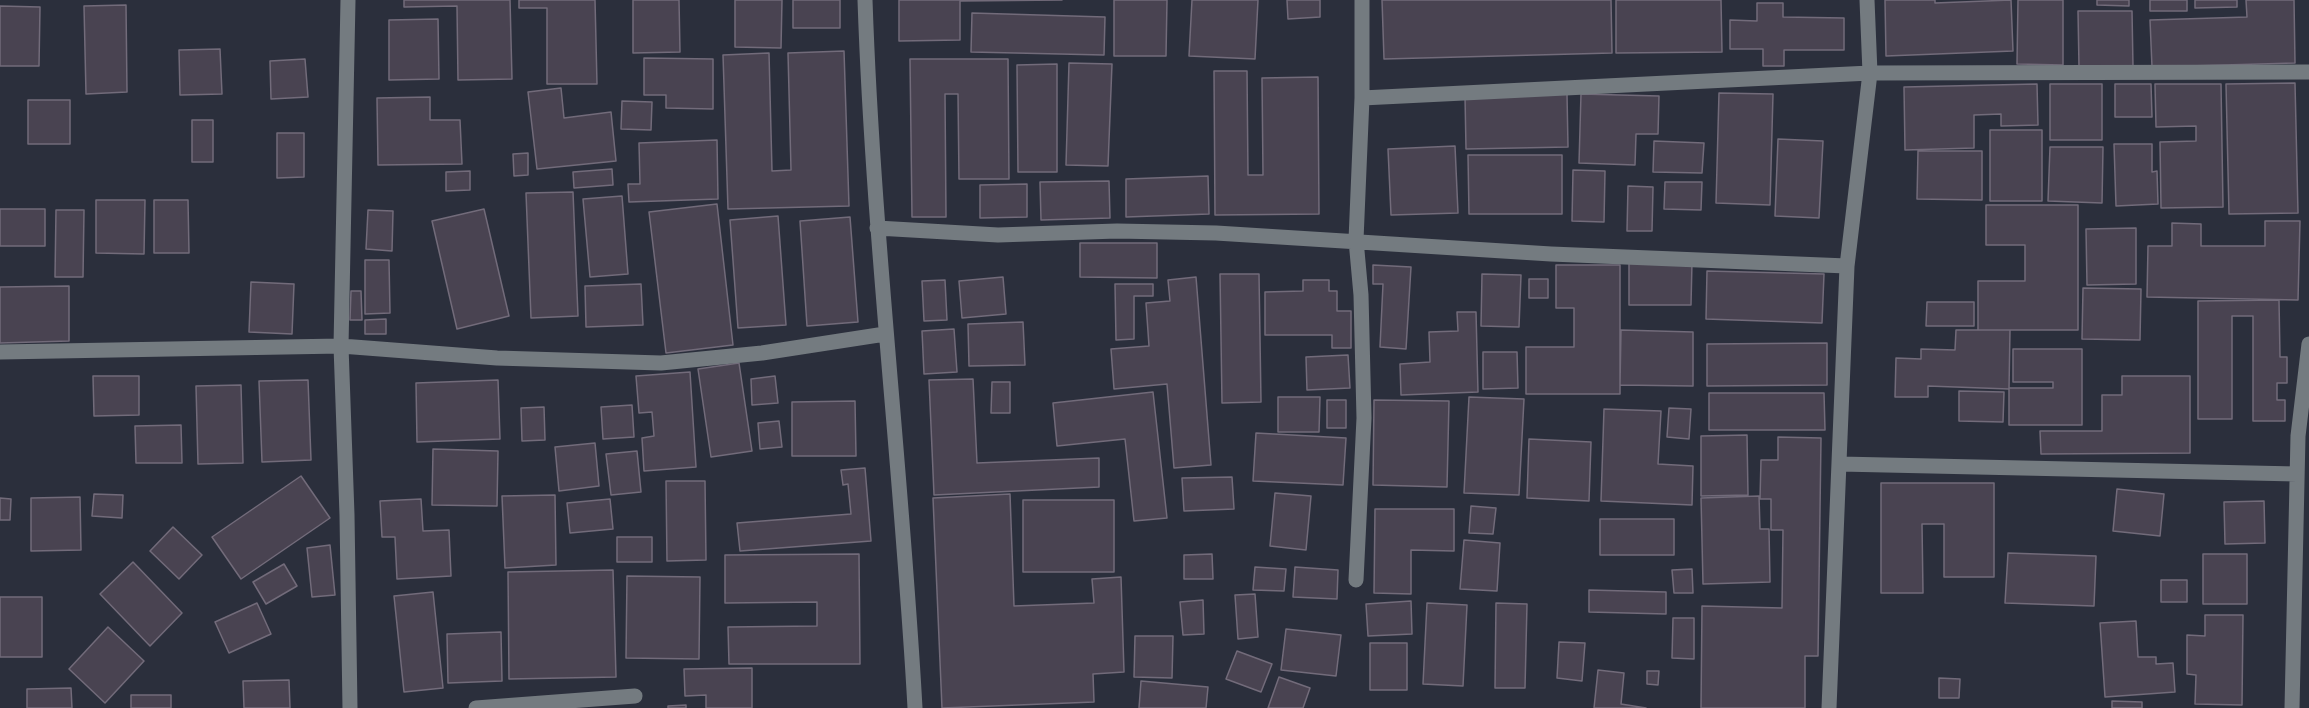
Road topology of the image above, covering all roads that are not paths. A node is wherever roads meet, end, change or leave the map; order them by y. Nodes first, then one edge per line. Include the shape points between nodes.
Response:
1 (348, 0) edge
2 (865, 0) edge
3 (1362, 0) edge
4 (1867, 0) edge
5 (2309, 72) edge
6 (1870, 74) junction
7 (1362, 98) junction
8 (877, 228) junction
9 (1356, 240) junction
10 (1847, 266) junction
11 (885, 334) junction
12 (2309, 344) edge
13 (341, 346) junction
14 (0, 351) edge
15 (2303, 448) edge
16 (1840, 464) junction
17 (2297, 474) junction
18 (1356, 580) dead end
19 (635, 696) dead end
20 (350, 708) edge
21 (476, 708) edge
22 (915, 708) edge
23 (1829, 708) edge
24 (2292, 708) edge

1 - 13 street
2 - 8 street
3 - 7 street
4 - 6 street
5 - 6 street
6 - 7 street
6 - 10 street
7 - 9 street
8 - 9 street via 998,235 1117,231
8 - 11 street
9 - 10 street via 1551,254
9 - 18 street via 1364,418
10 - 16 street
11 - 13 street via 762,353 661,363 497,358
11 - 22 street via 904,527
12 - 15 street
13 - 14 street
13 - 20 street
15 - 17 street
16 - 17 street
16 - 23 street
17 - 24 street
19 - 21 street

